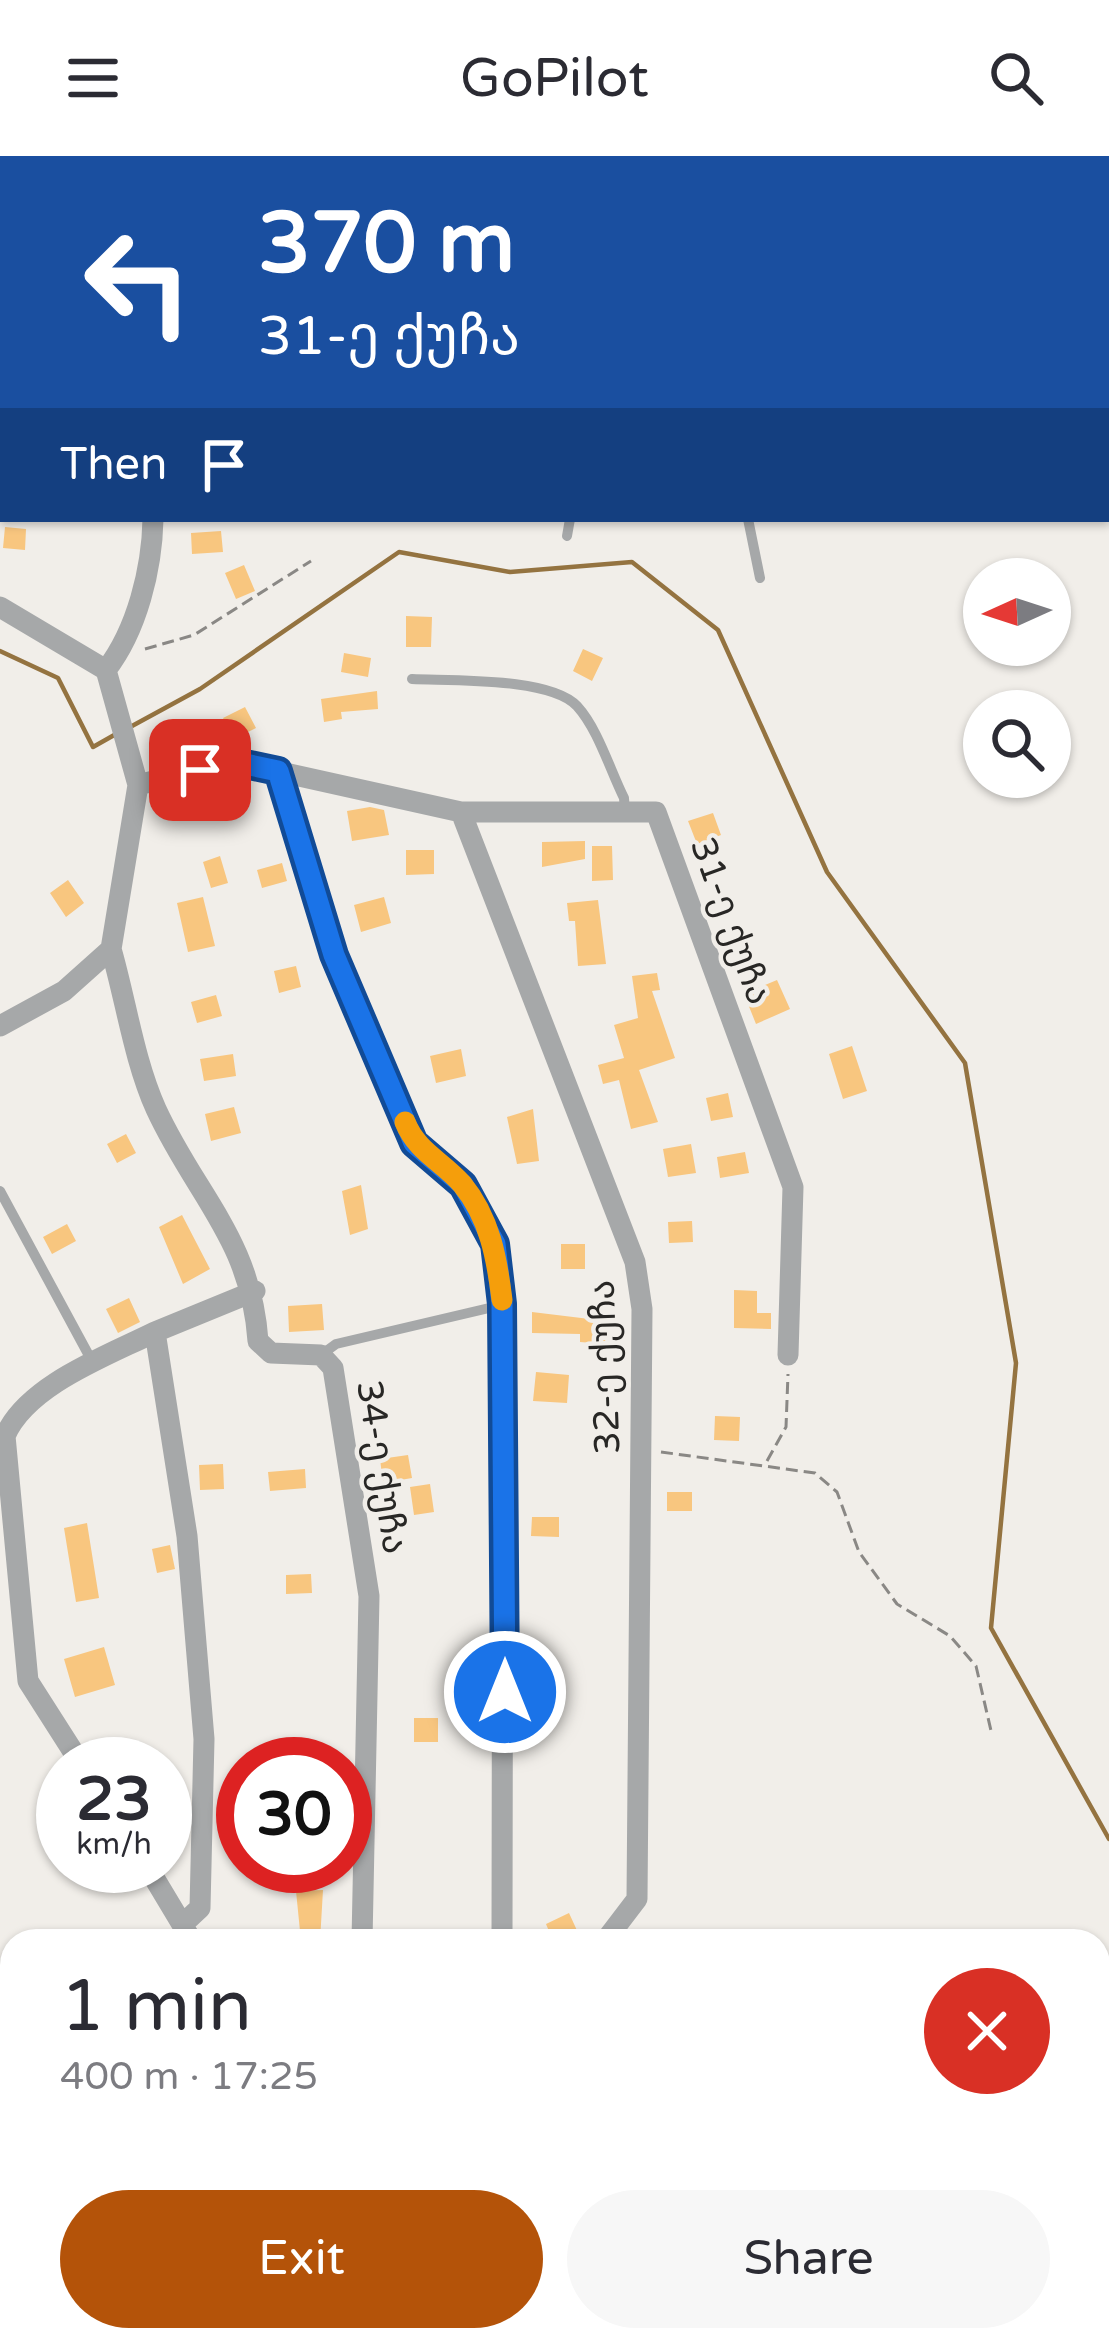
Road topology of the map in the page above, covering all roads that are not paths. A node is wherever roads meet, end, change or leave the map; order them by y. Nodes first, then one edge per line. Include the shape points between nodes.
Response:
1 (153, 522) edge
2 (569, 522) edge
3 (749, 522) edge
4 (567, 536) dead end
5 (760, 578) dead end
6 (0, 607) edge
7 (106, 670) junction
8 (412, 679) dead end
9 (278, 771) junction
10 (138, 785) junction
11 (461, 812) junction
12 (625, 812) junction
13 (111, 949) junction
14 (0, 1026) edge
15 (0, 1191) edge
16 (255, 1291) junction
17 (502, 1304) junction
18 (154, 1333) junction
19 (321, 1355) junction
20 (788, 1355) road end
21 (93, 1363) junction
22 (64, 1737) edge
23 (164, 1893) edge
24 (186, 1929) edge
25 (190, 1929) edge
26 (362, 1929) edge
27 (502, 1929) edge
28 (614, 1929) edge

1 - 7 street via 146,575 122,650
2 - 4 lane
3 - 5 lane
6 - 7 street
7 - 10 street
8 - 12 lane via 494,682 565,696 579,708
9 - 10 street via 231,761
9 - 11 street
9 - 17 street via 343,976 414,1143 463,1185 495,1244
10 - 13 street
11 - 12 street
11 - 28 street, 32-ე ქუჩა via 635,1262 642,1309 638,1899
12 - 20 street, 31-ე ქუჩა via 656,812 793,1187
13 - 14 street via 64,991
13 - 16 street, 34-ე ქუჩა via 155,1107
15 - 21 lane
16 - 18 street
16 - 19 street, 34-ე ქუჩა via 258,1341 271,1353
17 - 19 lane via 336,1344
17 - 27 street
18 - 21 street
18 - 25 street via 187,1536 204,1739 200,1908
19 - 26 street, 34-ე ქუჩა via 333,1368 369,1597
21 - 22 street via 15,1413 5,1436 28,1682
23 - 24 street

